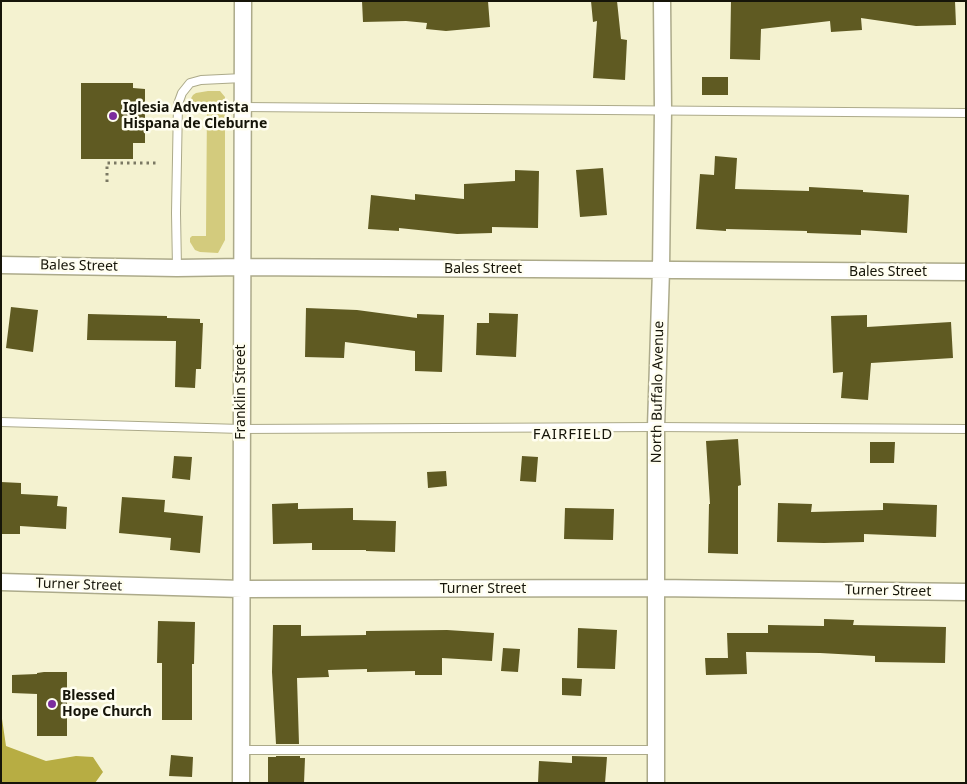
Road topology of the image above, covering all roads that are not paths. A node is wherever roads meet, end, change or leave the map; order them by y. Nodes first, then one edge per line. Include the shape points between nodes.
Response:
1 (242, 1) edge
2 (662, 1) edge
3 (243, 78) junction
4 (243, 107) junction
5 (663, 110) junction
6 (966, 112) edge
7 (1, 265) edge
8 (242, 267) junction
9 (177, 268) junction
10 (661, 270) junction
11 (966, 272) edge
12 (1, 422) edge
13 (656, 427) junction
14 (241, 429) junction
15 (966, 429) edge
16 (1, 582) edge
17 (656, 588) junction
18 (242, 589) junction
19 (966, 592) edge
20 (241, 750) junction
21 (656, 750) junction
22 (241, 783) edge
23 (656, 783) edge

1 - 3 street, Franklin Street
2 - 5 street, North Buffalo Avenue
3 - 4 street, Franklin Street
3 - 9 lane via 201,80 190,83 182,92 178,104
4 - 5 lane
4 - 8 street, Franklin Street
5 - 6 lane
5 - 10 street, North Buffalo Avenue
7 - 9 street, Bales Street
8 - 9 street, Bales Street
8 - 10 street, Bales Street
8 - 14 street, Franklin Street
10 - 11 street, Bales Street
10 - 13 street, North Buffalo Avenue
12 - 14 lane
13 - 14 lane
13 - 15 lane
13 - 17 street, North Buffalo Avenue
14 - 18 street, Franklin Street
16 - 18 street, Turner Street
17 - 18 street, Turner Street
17 - 19 street, Turner Street
17 - 21 street, North Buffalo Avenue
18 - 20 street, Franklin Street
20 - 21 lane
20 - 22 street, Franklin Street
21 - 23 street, North Buffalo Avenue

